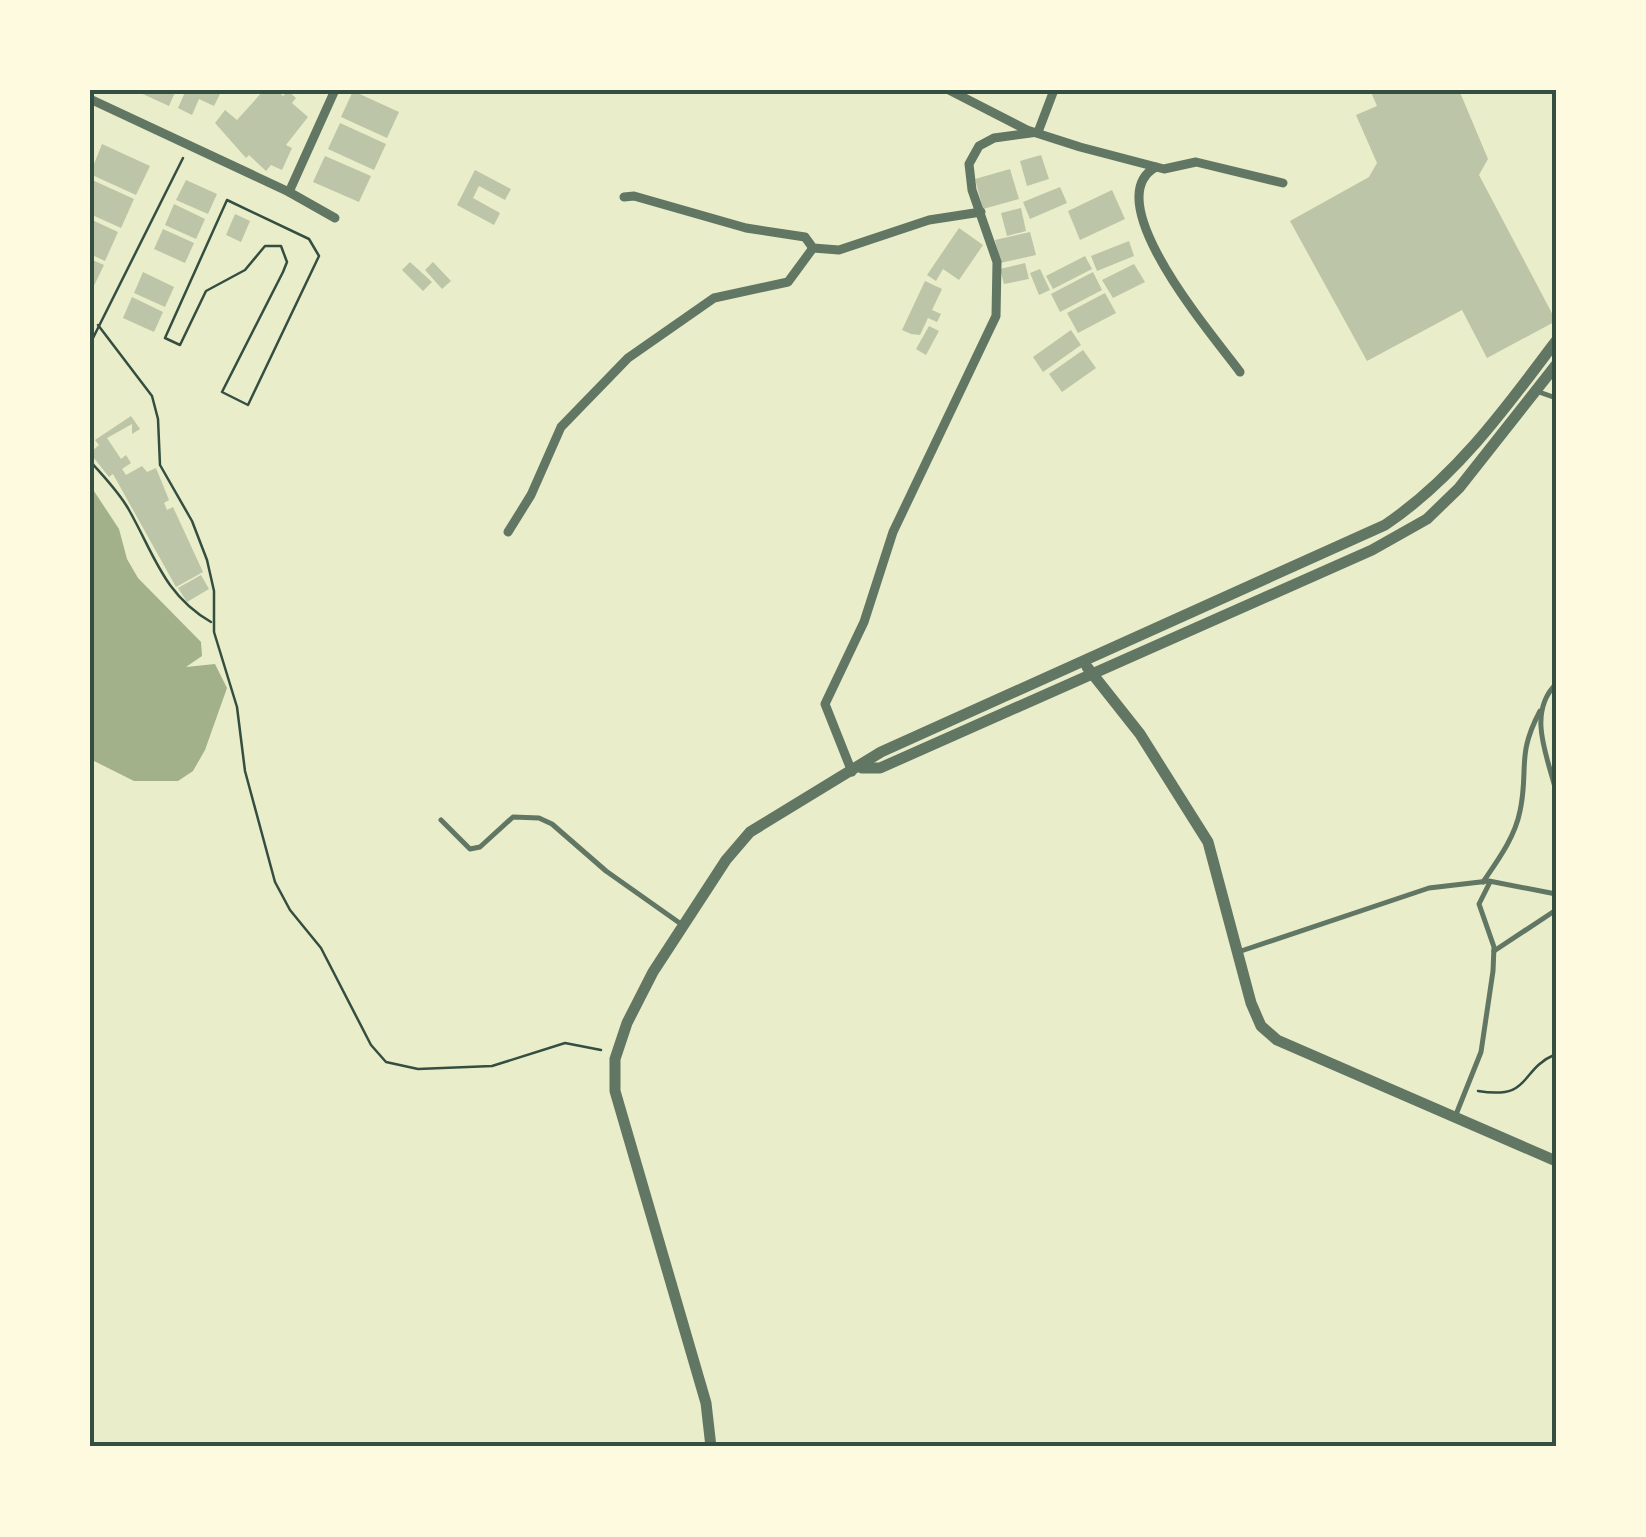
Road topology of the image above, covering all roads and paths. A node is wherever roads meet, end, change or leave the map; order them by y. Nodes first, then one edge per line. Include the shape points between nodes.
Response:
1 (335, 90) edge
2 (950, 90) edge
3 (1054, 90) edge
4 (90, 100) edge
5 (1038, 132) junction
6 (190, 142) junction
7 (1156, 167) junction
8 (1283, 183) dead end
9 (288, 192) junction
10 (624, 198) dead end
11 (227, 200) joint
12 (981, 212) junction
13 (335, 218) dead end
14 (813, 248) junction
15 (98, 325) junction
16 (1556, 341) edge
17 (90, 344) edge
18 (1556, 365) edge
19 (1240, 372) dead end
20 (1536, 391) junction
21 (1556, 398) edge
22 (90, 461) edge
23 (508, 532) dead end
24 (212, 623) junction
25 (1088, 667) junction
26 (1556, 684) edge
27 (1540, 712) junction
28 (856, 770) junction
29 (1556, 791) edge
30 (441, 820) dead end
31 (1487, 882) junction
32 (1556, 894) edge
33 (1556, 910) edge
34 (683, 926) junction
35 (1494, 951) junction
36 (1238, 952) junction
37 (617, 1054) junction
38 (1556, 1054) edge
39 (1467, 1088) junction
40 (1455, 1118) junction
41 (1556, 1161) edge
42 (711, 1447) edge

1 - 9 street
2 - 5 street
3 - 5 street
4 - 6 street
5 - 7 street
5 - 12 street via 979,146 969,164
6 - 9 street
6 - 15 path
7 - 8 street via 1196,162
7 - 19 street via 1144,175 1138,194 1150,233 1179,294
9 - 13 street
10 - 14 street via 804,237
11 - 11 path via 165,338 180,345 206,290 245,270 265,246 281,246 283,272 222,392 248,405 318,256 309,239
12 - 14 street via 929,220 839,250
12 - 28 street via 997,262 996,316 893,532 864,622 826,704
14 - 23 street via 788,282 714,298 628,358 561,428
15 - 17 path
15 - 24 path via 156,406 160,465 192,521 212,578
16 - 25 street via 1419,502 1347,544
18 - 20 street
20 - 21 lane
20 - 25 street via 1428,519 1372,550
22 - 24 path via 126,505 170,589
24 - 37 path via 275,882 321,948 378,1055 418,1069 492,1066 565,1043
25 - 28 street via 880,768
25 - 36 street via 1188,803 1208,842
26 - 27 lane
27 - 29 lane
27 - 31 lane via 1522,750 1517,822
28 - 34 street via 750,832
30 - 34 lane via 470,848 523,814 552,824
31 - 32 lane
31 - 35 lane via 1480,914
31 - 36 lane via 1404,894
33 - 35 lane
34 - 37 street via 636,1006
35 - 39 lane via 1481,1052
36 - 40 street via 1250,1003 1277,1040
37 - 42 street via 615,1091 706,1403
38 - 39 path via 1514,1092
39 - 40 lane
40 - 41 street

